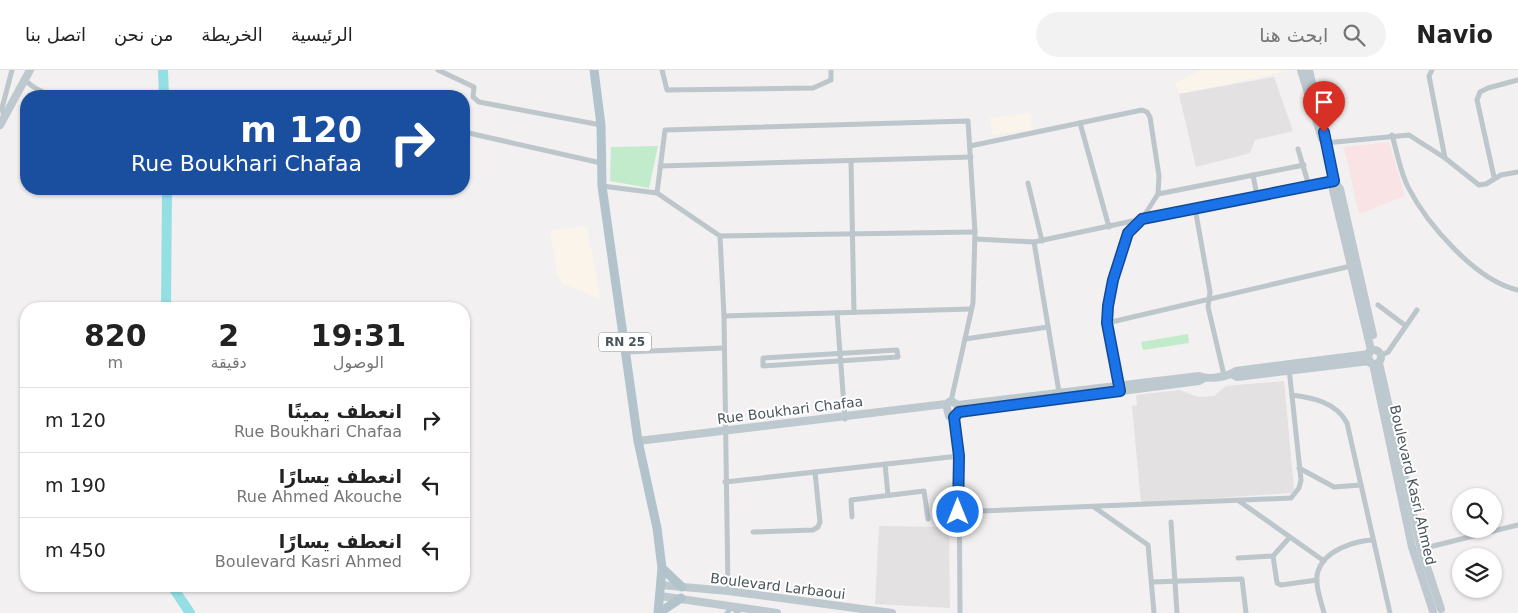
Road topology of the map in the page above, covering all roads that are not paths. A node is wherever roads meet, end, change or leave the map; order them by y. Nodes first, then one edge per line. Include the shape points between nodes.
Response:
1 (12, 70) edge
2 (30, 70) edge
3 (438, 70) edge
4 (594, 70) edge
5 (662, 70) edge
6 (832, 70) edge
7 (1302, 70) edge
8 (1309, 70) edge
9 (1432, 70) edge
10 (25, 80) junction
11 (1518, 80) edge
12 (39, 90) edge
13 (4, 117) junction
14 (1080, 123) junction
15 (0, 125) edge
16 (601, 125) junction
17 (470, 133) edge
18 (1392, 135) junction
19 (1325, 143) junction
20 (970, 146) junction
21 (1298, 149) dead end
22 (971, 157) junction
23 (1445, 158) junction
24 (851, 161) junction
25 (601, 163) junction
26 (1304, 165) junction
27 (660, 166) junction
28 (1518, 172) edge
29 (1253, 175) junction
30 (1494, 178) junction
31 (1334, 181) junction
32 (1028, 183) dead end
33 (602, 186) junction
34 (1309, 186) junction
35 (656, 192) junction
36 (1158, 194) junction
37 (1257, 196) junction
38 (1195, 208) junction
39 (1142, 219) junction
40 (1109, 227) junction
41 (974, 232) junction
42 (852, 234) junction
43 (720, 236) junction
44 (975, 239) junction
45 (1042, 241) junction
46 (1034, 242) junction
47 (1351, 266) junction
48 (1518, 290) edge
49 (1209, 299) junction
50 (1378, 305) dead end
51 (972, 309) junction
52 (1417, 310) dead end
53 (854, 312) junction
54 (837, 313) junction
55 (724, 316) junction
56 (1107, 323) junction
57 (1406, 326) junction
58 (1048, 327) junction
59 (965, 339) junction
60 (724, 348) junction
61 (626, 352) junction
62 (840, 353) junction
63 (1374, 357) junction
64 (840, 361) junction
65 (1289, 367) junction
66 (1228, 375) junction
67 (1120, 388) junction
68 (1059, 392) junction
69 (1292, 395) junction
70 (953, 408) junction
71 (845, 417) junction
72 (725, 433) junction
73 (638, 443) junction
74 (959, 456) junction
75 (885, 464) junction
76 (1299, 468) junction
77 (815, 472) junction
78 (725, 482) junction
79 (1361, 485) junction
80 (888, 496) junction
81 (1239, 501) junction
82 (1094, 506) junction
83 (958, 512) junction
84 (852, 517) dead end
85 (928, 519) dead end
86 (1171, 522) dead end
87 (1518, 526) edge
88 (753, 532) dead end
89 (1290, 537) junction
90 (1373, 540) junction
91 (1421, 549) junction
92 (1273, 556) junction
93 (1238, 558) dead end
94 (1324, 561) junction
95 (662, 568) junction
96 (1175, 580) junction
97 (1317, 580) junction
98 (1152, 582) junction
99 (661, 585) junction
100 (682, 587) junction
101 (728, 591) junction
102 (660, 596) junction
103 (681, 598) junction
104 (729, 610) edge
105 (1435, 612) edge
106 (659, 613) edge
107 (738, 613) edge
108 (777, 613) edge
109 (892, 613) edge
110 (960, 613) edge
111 (1154, 613) edge
112 (1178, 613) edge
113 (1246, 613) edge
114 (1324, 613) edge
115 (1390, 613) edge

1 - 13 street via 2,108
2 - 10 main road
3 - 16 street via 474,87 472,97 479,102
4 - 16 main road, RN 25
5 - 6 street via 667,90 813,88 831,80
7 - 19 main road, Boulevard Kasri Ahmed via 1318,131
8 - 19 main road, Boulevard Kasri Ahmed
9 - 23 street via 1429,76
10 - 12 street
10 - 13 main road
11 - 30 street via 1488,88 1480,92 1477,100
13 - 15 main road
14 - 20 street
14 - 36 street via 1142,110 1147,112 1159,176
14 - 40 street
16 - 25 main road, RN 25
17 - 25 street
18 - 19 street
18 - 23 street via 1409,134
18 - 48 street via 1408,186 1436,229 1469,262 1501,285
19 - 31 main road, Boulevard Kasri Ahmed
20 - 22 street
20 - 27 street via 968,121 665,130
21 - 26 street
22 - 24 street
22 - 41 street
23 - 30 street via 1479,185
24 - 27 street
24 - 42 street
25 - 33 main road, RN 25
26 - 29 street
26 - 34 street
27 - 35 street
28 - 30 street
29 - 36 street
29 - 37 street
31 - 34 street
31 - 47 main road, Boulevard Kasri Ahmed via 1333,190
31 - 63 main road, Boulevard Kasri Ahmed via 1340,189
32 - 45 street
33 - 35 street
33 - 61 main road, RN 25
34 - 37 street
35 - 43 street
36 - 39 street
37 - 38 street
38 - 39 street
38 - 49 street
39 - 40 street
39 - 56 street via 1128,233 1113,280
40 - 45 street
41 - 42 street
41 - 44 street
42 - 43 street
42 - 53 street
43 - 55 street
44 - 46 street
44 - 51 street
45 - 46 street
46 - 58 street
47 - 49 street
47 - 63 main road, Boulevard Kasri Ahmed
49 - 56 street
49 - 66 street via 1208,307
50 - 57 street
51 - 53 street
51 - 59 street
52 - 57 street
53 - 54 street
54 - 55 street
54 - 62 street
55 - 60 street
56 - 67 street
57 - 63 street via 1388,352
58 - 59 street
58 - 68 street
59 - 70 street
60 - 61 street
60 - 72 street
61 - 73 main road, RN 25
62 - 64 street
62 - 64 street via 897,350 898,357
62 - 64 street via 762,358 763,366
63 - 65 main road
63 - 91 main road, Boulevard Kasri Ahmed
63 - 105 main road, Boulevard Kasri Ahmed via 1412,547
64 - 71 street
65 - 66 main road via 1236,371
65 - 69 street
66 - 67 main road, Rue Boukhari Chafaa via 1200,381
67 - 68 main road, Rue Boukhari Chafaa
67 - 70 main road, Rue Boukhari Chafaa
68 - 70 main road, Rue Boukhari Chafaa
69 - 76 street
69 - 79 street via 1326,403 1342,415 1347,423
70 - 71 main road, Rue Boukhari Chafaa
70 - 74 street
71 - 72 main road, Rue Boukhari Chafaa
72 - 73 main road, Rue Boukhari Chafaa
72 - 78 street
73 - 95 main road, RN 25
74 - 75 street
74 - 83 street
75 - 77 street
75 - 80 street
76 - 79 street via 1334,487
76 - 81 street via 1299,488 1291,498
77 - 78 street
77 - 88 street via 818,527 813,530
78 - 101 street
79 - 90 street
80 - 84 street via 851,500
80 - 85 street via 924,491
81 - 82 street
81 - 89 street
82 - 83 street
82 - 98 street via 1148,544
83 - 110 street
86 - 96 street
87 - 91 street
89 - 92 street
89 - 94 street
90 - 94 street via 1341,547
90 - 115 street
91 - 105 main road, Boulevard Kasri Ahmed
92 - 93 street
92 - 97 street via 1277,583
94 - 97 street via 1318,570
95 - 99 main road, RN 25
95 - 100 main road
96 - 98 street
96 - 112 street
96 - 113 street via 1242,579
97 - 114 street
98 - 111 street
99 - 100 main road, Boulevard Larbaoui
99 - 102 main road, RN 25
100 - 101 main road, Boulevard Larbaoui
100 - 103 main road
101 - 109 main road, Boulevard Larbaoui
102 - 103 main road, Boulevard Larbaoui
102 - 106 main road, RN 25
103 - 104 main road, Boulevard Larbaoui
103 - 106 main road
104 - 107 street
104 - 108 main road, Boulevard Larbaoui

